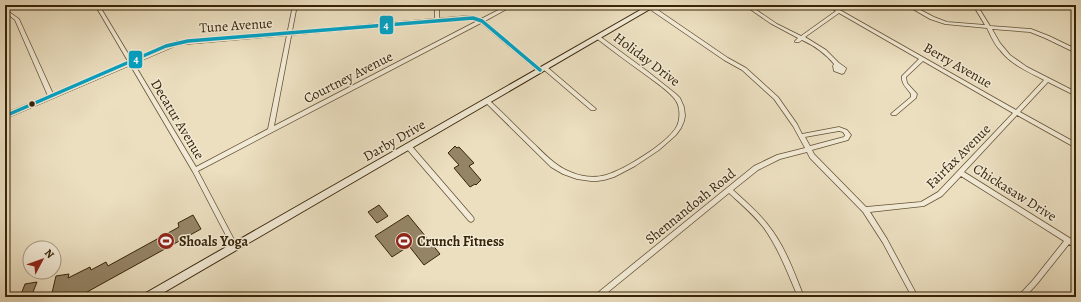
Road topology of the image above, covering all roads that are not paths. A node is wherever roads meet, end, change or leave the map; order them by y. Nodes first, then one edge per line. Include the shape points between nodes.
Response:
1 (97, 5) edge
2 (295, 5) edge
3 (437, 5) edge
4 (512, 5) edge
5 (746, 5) edge
6 (828, 5) edge
7 (908, 5) edge
8 (975, 5) edge
9 (1069, 5) edge
10 (652, 6) edge
11 (1076, 7) edge
12 (5, 10) edge
13 (839, 12) junction
14 (437, 20) junction
15 (482, 21) junction
16 (988, 28) junction
17 (290, 33) junction
18 (598, 37) junction
19 (803, 37) junction
20 (797, 41) dead end
21 (1076, 51) edge
22 (922, 59) junction
23 (130, 61) junction
24 (837, 64) dead end
25 (543, 69) junction
26 (1048, 79) junction
27 (1076, 94) edge
28 (52, 96) junction
29 (487, 101) junction
30 (593, 109) dead end
31 (1017, 112) junction
32 (894, 114) dead end
33 (5, 116) edge
34 (271, 130) junction
35 (800, 136) junction
36 (408, 146) junction
37 (1076, 146) edge
38 (807, 150) junction
39 (195, 170) junction
40 (961, 173) junction
41 (729, 190) junction
42 (865, 210) junction
43 (471, 219) dead end
44 (1068, 240) junction
45 (1076, 245) edge
46 (235, 247) junction
47 (147, 297) edge
48 (597, 297) edge
49 (801, 297) edge
50 (915, 297) edge
51 (1021, 297) edge

1 - 23 street, Decatur Avenue
2 - 17 street
3 - 14 street
4 - 15 street, Courtney Avenue
5 - 19 street via 780,27
6 - 13 street, Berry Avenue
7 - 16 street via 947,23
8 - 16 street
9 - 11 street
10 - 18 main road, Darby Drive
10 - 35 street via 756,78 782,106
12 - 28 street via 17,19
13 - 19 street
13 - 22 street, Berry Avenue
14 - 15 street, Tune Avenue via 473,18
14 - 17 street, Tune Avenue
15 - 25 street
15 - 34 street, Courtney Avenue
16 - 21 street via 1031,31
16 - 26 street via 1005,53
17 - 23 street, Tune Avenue via 182,42
17 - 34 street
18 - 25 main road, Darby Drive
18 - 29 street, Holiday Drive via 674,94 682,110 680,126 671,136 626,169 599,178 575,177 564,172 553,165
19 - 20 street
19 - 24 street via 826,52
22 - 31 street, Berry Avenue
22 - 32 street via 903,79 912,90 913,98
23 - 28 street, Tune Avenue
23 - 39 street, Decatur Avenue
25 - 29 main road, Darby Drive
25 - 30 street
26 - 27 street
26 - 31 street, Fairfax Avenue
28 - 33 street, Tune Avenue
29 - 36 main road, Darby Drive
31 - 37 street, Berry Avenue
31 - 40 street, Fairfax Avenue
34 - 39 street, Courtney Avenue
35 - 38 street
35 - 38 street, Shennandoah Road via 839,129 848,135 846,139
36 - 43 street
36 - 46 main road, Darby Drive
38 - 41 street, Shennandoah Road via 774,158 756,168
38 - 42 street
39 - 46 street, Decatur Avenue
40 - 42 street, Fairfax Avenue via 940,194 927,202
40 - 44 street, Chickasaw Drive
41 - 48 street, Shennandoah Road
41 - 49 street via 767,228 781,250
42 - 50 street
44 - 45 street, Chickasaw Drive
44 - 51 street
46 - 47 main road, Darby Drive

